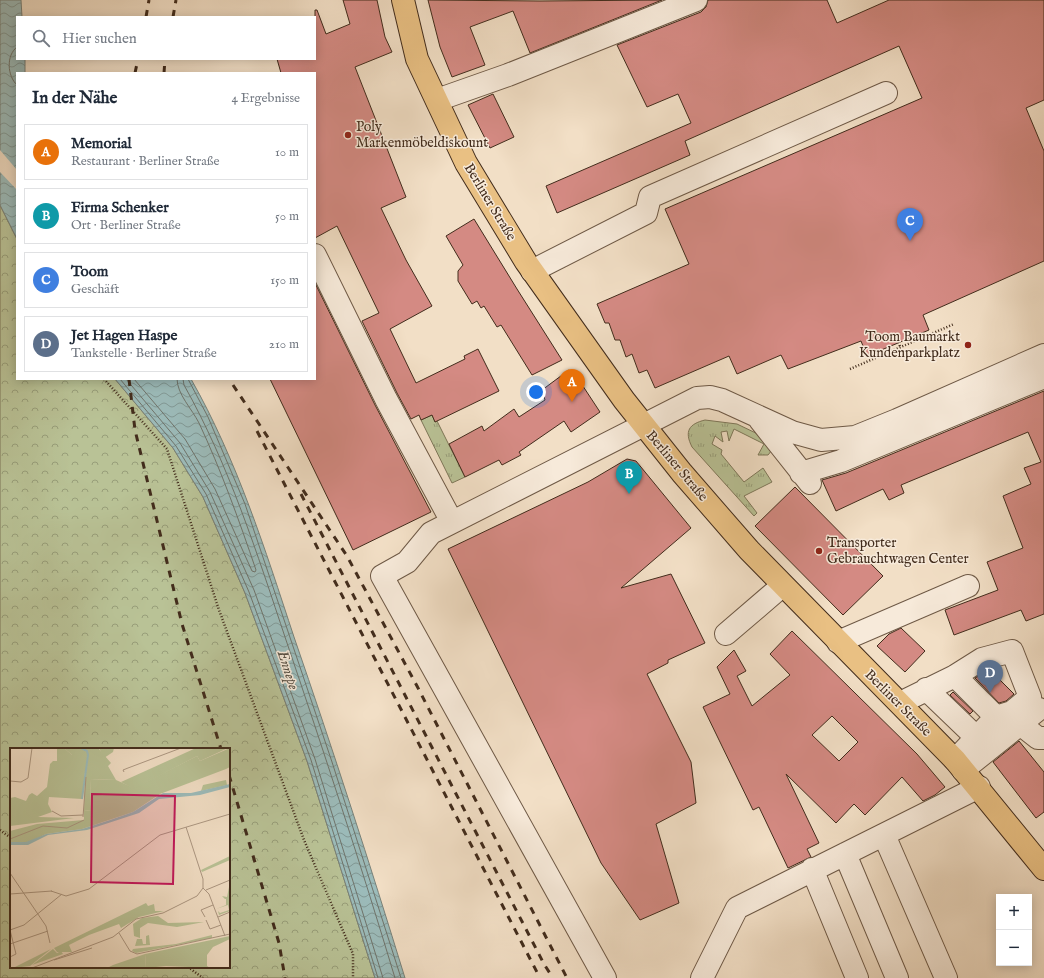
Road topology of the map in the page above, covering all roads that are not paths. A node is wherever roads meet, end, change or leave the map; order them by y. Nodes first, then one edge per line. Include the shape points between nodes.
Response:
1 (403, 0) edge
2 (696, 0) edge
3 (886, 93) dead end
4 (437, 100) junction
5 (316, 257) edge
6 (532, 271) junction
7 (1044, 355) edge
8 (1044, 377) edge
9 (758, 418) junction
10 (643, 425) junction
11 (452, 522) junction
12 (782, 586) junction
13 (968, 586) dead end
14 (726, 634) dead end
15 (838, 642) junction
16 (940, 683) junction
17 (1044, 702) edge
18 (900, 703) junction
19 (1020, 724) junction
20 (986, 728) junction
21 (1044, 738) edge
22 (960, 765) junction
23 (979, 787) junction
24 (884, 835) junction
25 (845, 854) junction
26 (812, 869) junction
27 (1044, 869) edge
28 (605, 978) edge
29 (702, 978) edge
30 (857, 978) edge
31 (897, 978) edge
32 (946, 978) edge

1 - 4 main road, Berliner Straße via 418,59
2 - 4 lane via 508,75
3 - 6 lane via 650,197 646,214
4 - 6 main road, Berliner Straße via 466,163
5 - 11 lane via 386,398
6 - 10 main road, Berliner Straße
7 - 9 lane via 856,436 821,440 792,432
8 - 9 lane via 805,478
9 - 10 lane via 722,400 710,397 697,398
10 - 11 lane
10 - 12 main road, Berliner Straße
11 - 28 lane via 431,533 406,562 382,576
12 - 14 lane
12 - 15 main road, Berliner Straße
13 - 15 lane
15 - 18 main road, Berliner Straße
16 - 18 lane
16 - 20 lane
16 - 20 lane
16 - 20 lane via 982,659 1012,651 1030,697
17 - 19 lane
18 - 22 main road, Berliner Straße
19 - 21 lane via 1038,738
19 - 22 lane
20 - 22 lane
22 - 23 main road, Berliner Straße
23 - 24 lane
23 - 27 main road, Berliner Straße
24 - 25 lane
24 - 32 lane
25 - 26 lane
25 - 31 lane
26 - 29 lane via 737,908
26 - 30 lane

